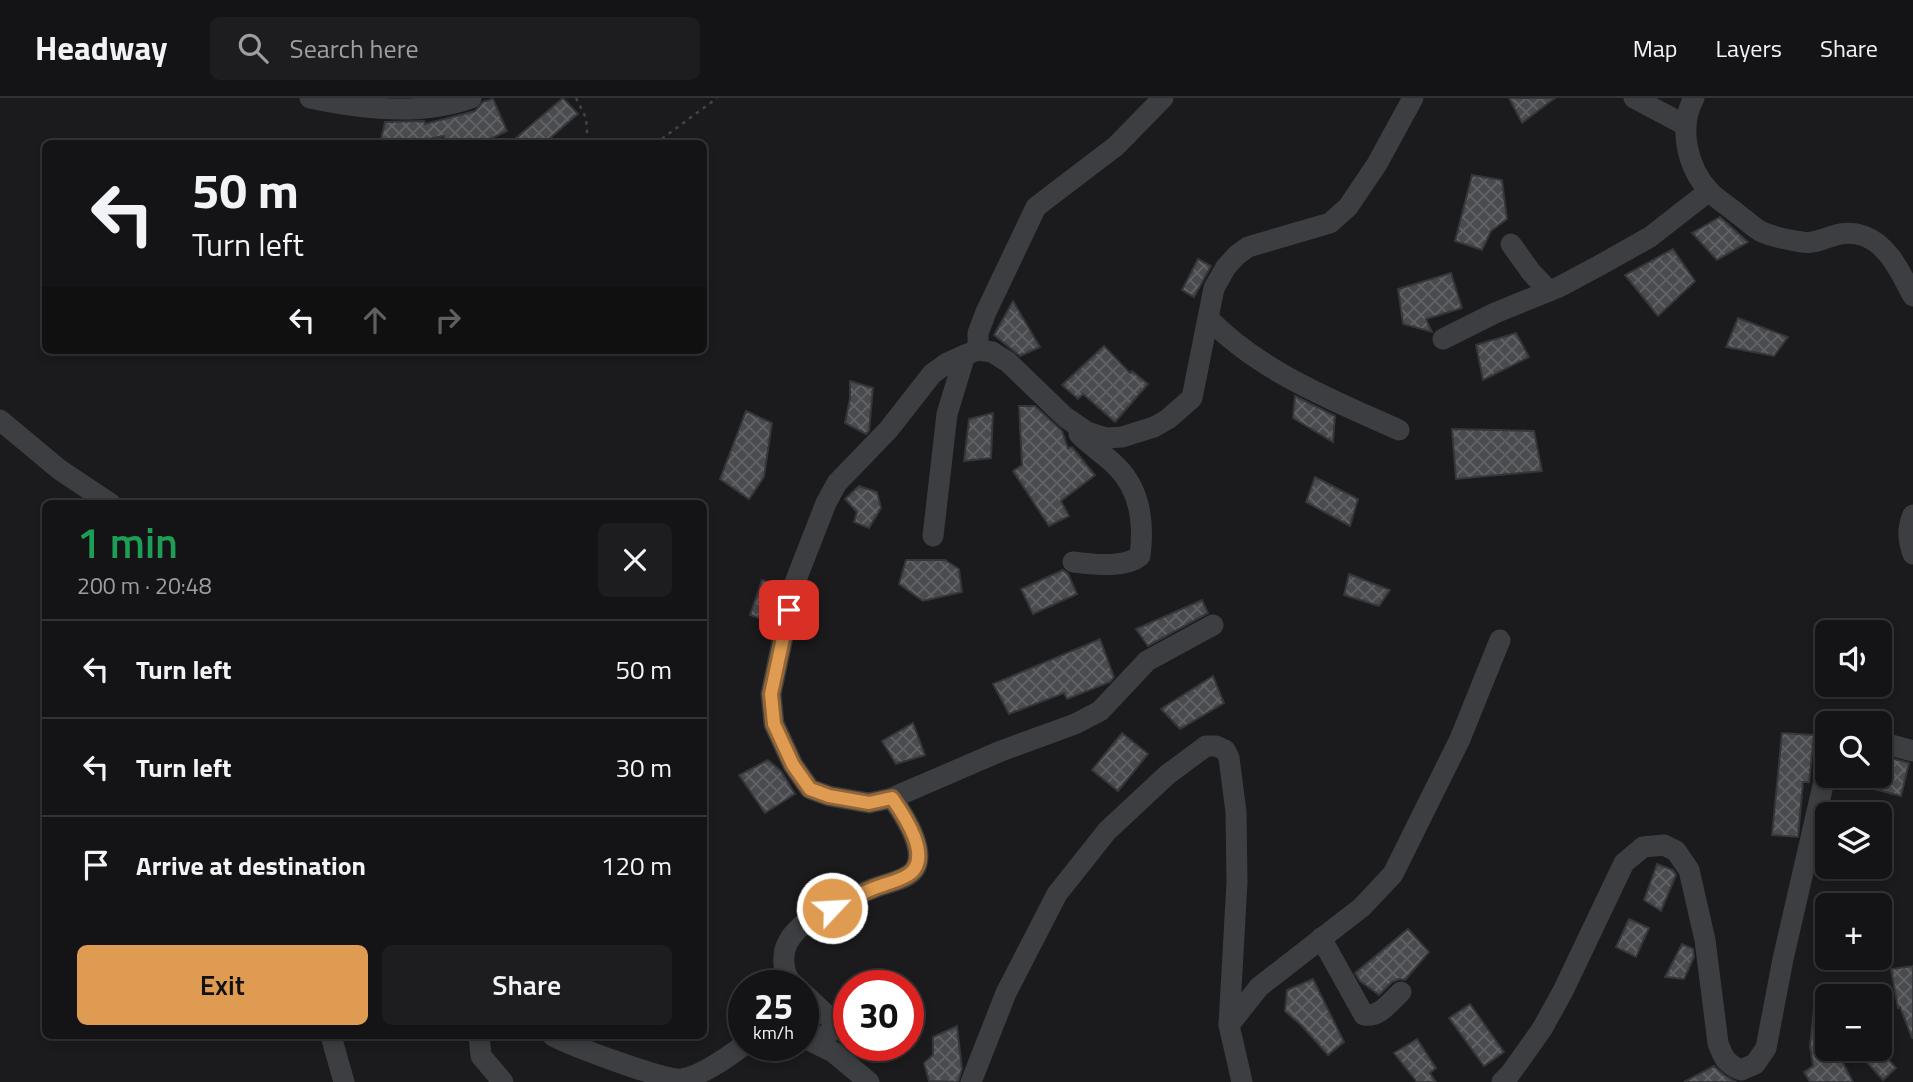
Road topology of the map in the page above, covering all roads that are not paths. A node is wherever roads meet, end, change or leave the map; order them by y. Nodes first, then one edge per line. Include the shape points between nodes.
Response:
1 (310, 98) edge
2 (471, 98) edge
3 (1163, 98) edge
4 (1413, 98) edge
5 (1634, 98) edge
6 (1693, 98) edge
7 (1685, 125) junction
8 (1709, 191) junction
9 (1511, 244) dead end
10 (1549, 291) junction
11 (1913, 296) edge
12 (1208, 318) junction
13 (1443, 339) dead end
14 (972, 352) junction
15 (1065, 417) junction
16 (0, 420) edge
17 (1399, 430) dead end
18 (105, 500) edge
19 (1913, 515) edge
20 (933, 536) dead end
21 (1913, 554) edge
22 (1073, 562) dead end
23 (1213, 625) dead end
24 (1500, 640) dead end
25 (1892, 745) edge
26 (1913, 751) edge
27 (1822, 788) edge
28 (892, 798) junction
29 (1321, 938) junction
30 (785, 970) edge
31 (1401, 992) dead end
32 (819, 1008) edge
33 (1229, 1025) junction
34 (819, 1036) edge
35 (332, 1039) edge
36 (480, 1039) edge
37 (559, 1039) edge
38 (819, 1045) edge
39 (728, 1057) edge
40 (344, 1082) edge
41 (503, 1082) edge
42 (869, 1082) edge
43 (971, 1082) edge
44 (1242, 1082) edge
45 (1502, 1082) edge

1 - 2 street via 388,109 452,105
3 - 14 street via 1116,146 1036,207
4 - 12 street via 1348,207 1330,223 1248,247 1237,255 1214,288
5 - 7 street
6 - 7 street
7 - 8 street via 1687,149
8 - 10 street via 1650,237
8 - 11 street via 1770,234 1805,243 1840,232 1864,236 1886,250
9 - 10 street
10 - 13 street
12 - 15 street via 1192,398 1168,419 1122,437 1106,438
12 - 17 street via 1243,350 1284,375
14 - 15 street via 992,352 1008,362
14 - 20 street via 947,414
14 - 28 street via 932,374 889,429 837,483 794,585 771,694 774,724 810,789 869,803
15 - 22 street via 1129,481 1141,527 1136,560
16 - 18 street
19 - 21 street via 1909,542
23 - 28 street via 1147,661 1100,710
24 - 29 street via 1460,739 1392,874 1362,907
25 - 26 street
27 - 45 street via 1766,1048 1755,1064 1741,1070 1729,1066 1723,1057 1689,870 1676,851 1664,845 1643,847 1624,863 1542,1029
28 - 30 street via 912,829 917,865 906,877 811,917 785,946
29 - 31 street via 1364,1015 1377,1013
29 - 33 street via 1259,987
32 - 34 street via 834,1022 832,1031
33 - 43 street via 1236,813 1229,758 1225,750 1206,746 1107,831 1057,894 1006,993
33 - 44 street
35 - 40 street
36 - 41 street via 481,1056
37 - 39 street via 682,1079
38 - 42 street

